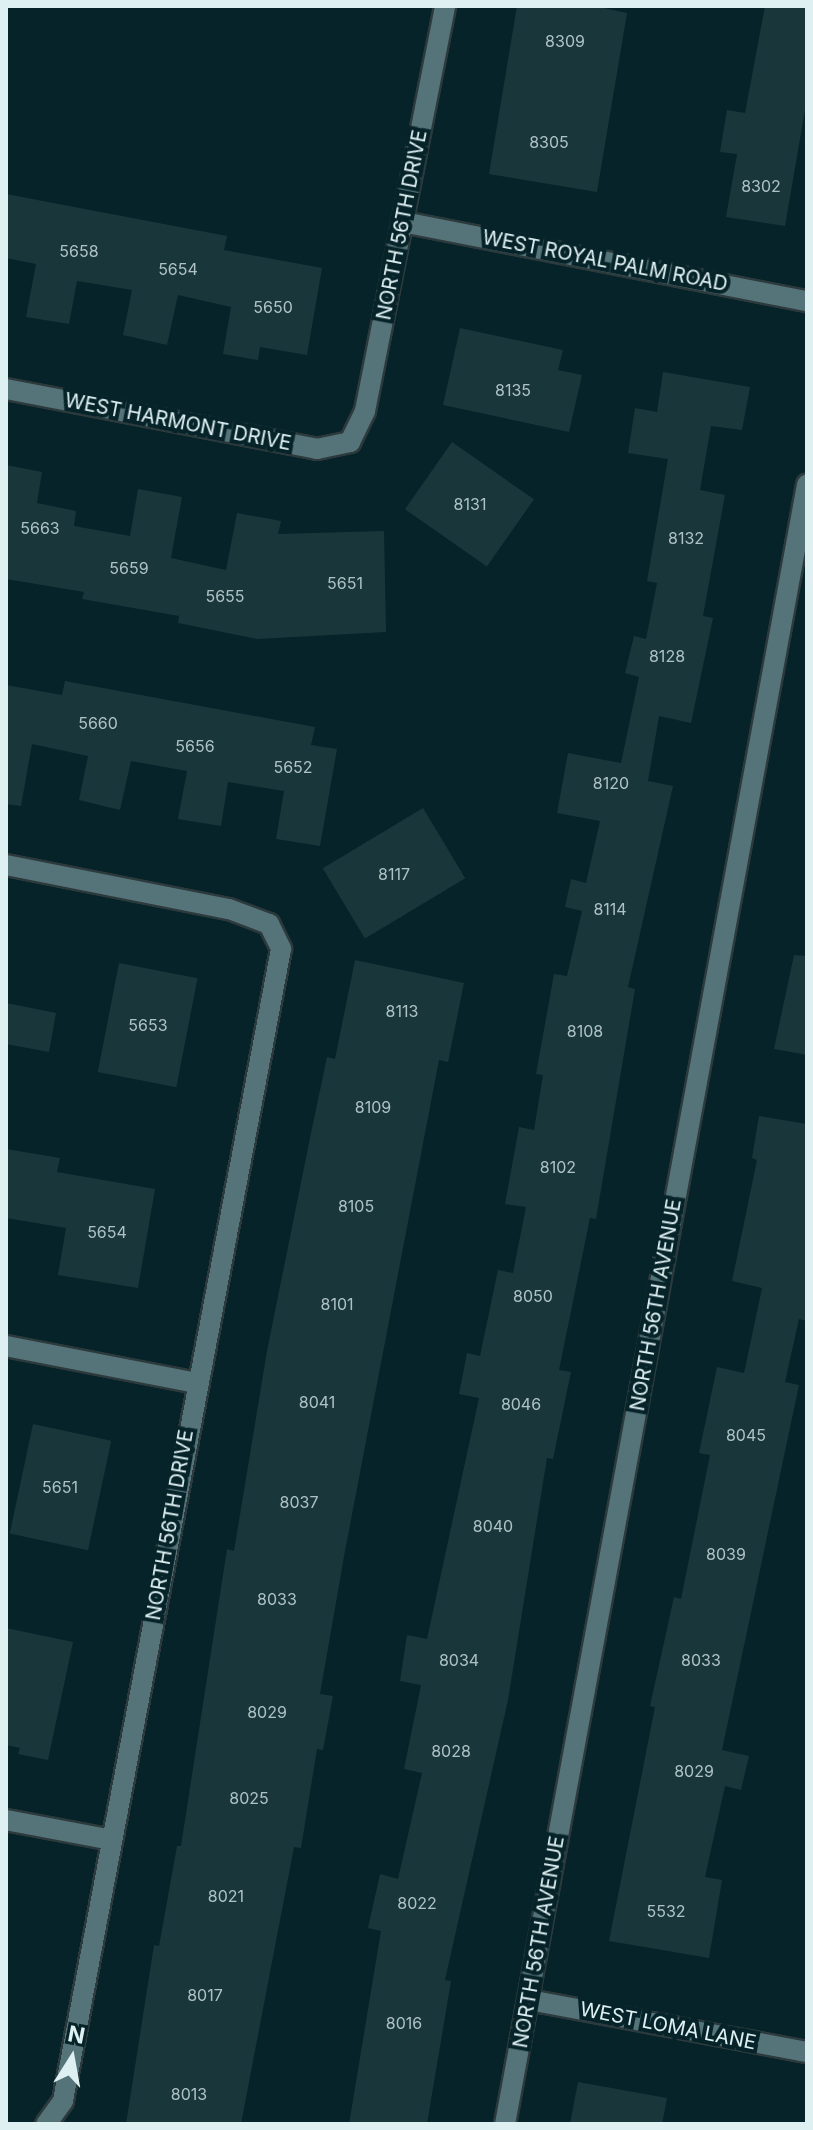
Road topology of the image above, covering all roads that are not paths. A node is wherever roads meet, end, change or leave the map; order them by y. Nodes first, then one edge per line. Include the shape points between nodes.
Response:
1 (445, 6) edge
2 (403, 222) junction
3 (807, 301) edge
4 (6, 389) edge
5 (350, 442) joint
6 (807, 485) edge
7 (6, 865) edge
8 (6, 1346) edge
9 (196, 1383) junction
10 (6, 1820) edge
11 (112, 1840) junction
12 (529, 2000) junction
13 (807, 2052) edge
14 (46, 2124) edge
15 (505, 2124) edge

1 - 2 street, NORTH 56TH DRIVE
2 - 3 street, WEST ROYAL PALM ROAD
2 - 5 street, NORTH 56TH DRIVE via 365,411
4 - 5 street, WEST HARMONT DRIVE via 317,449
6 - 12 street, NORTH 56TH AVENUE
7 - 9 street, NORTH 56TH DRIVE via 229,909 269,924 281,949
8 - 9 street
9 - 11 street, NORTH 56TH DRIVE
10 - 11 street
11 - 14 street, NORTH 56TH DRIVE via 63,2101
12 - 13 street, WEST LOMA LANE
12 - 15 street, NORTH 56TH AVENUE

